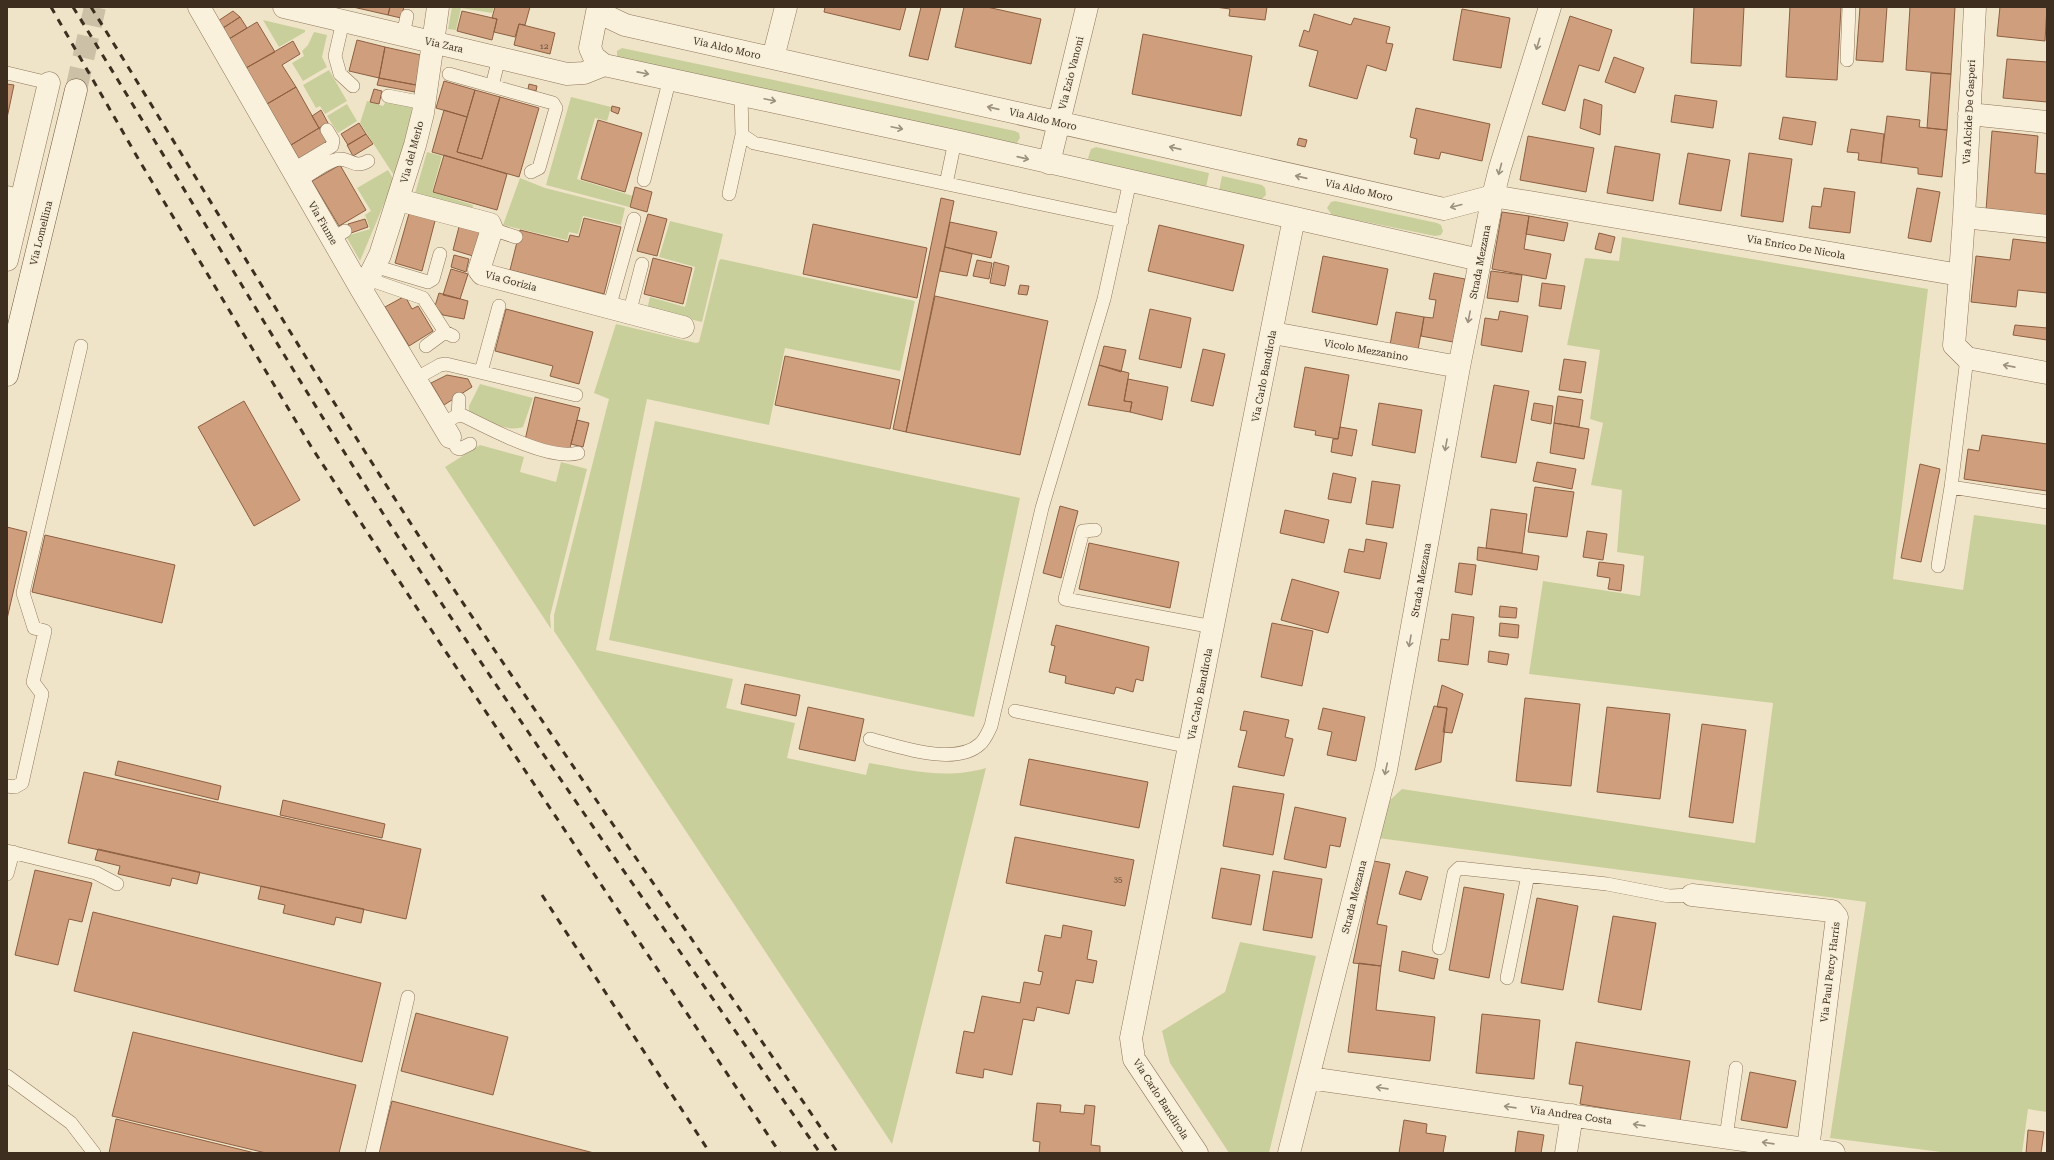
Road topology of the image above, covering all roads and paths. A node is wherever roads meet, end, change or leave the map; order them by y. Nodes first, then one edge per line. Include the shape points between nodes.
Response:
1 (199, 7) edge
2 (284, 7) edge
3 (438, 7) edge
4 (599, 7) edge
5 (786, 7) edge
6 (1087, 7) edge
7 (1550, 7) edge
8 (1849, 7) edge
9 (1975, 7) edge
10 (343, 21) junction
11 (433, 42) junction
12 (499, 58) junction
13 (773, 58) junction
14 (1847, 60) dead end
15 (604, 65) junction
16 (7, 73) edge
17 (449, 74) dead end
18 (670, 78) junction
19 (49, 83) joint
20 (353, 86) dead end
21 (492, 86) junction
22 (76, 90) tunnel mouth
23 (741, 94) junction
24 (388, 96) dead end
25 (424, 103) junction
26 (1969, 114) junction
27 (1058, 122) junction
28 (2047, 122) edge
29 (327, 130) dead end
30 (742, 135) junction
31 (955, 141) junction
32 (368, 161) dead end
33 (1049, 163) junction
34 (532, 172) dead end
35 (296, 175) junction
36 (644, 180) dead end
37 (1130, 181) junction
38 (946, 184) junction
39 (729, 194) dead end
40 (1493, 196) junction
41 (14, 199) edge
42 (399, 200) junction
43 (1964, 217) junction
44 (1294, 218) junction
45 (634, 219) dead end
46 (483, 220) junction
47 (1122, 221) junction
48 (2047, 226) edge
49 (516, 237) dead end
50 (440, 254) dead end
51 (7, 260) edge
52 (1480, 260) junction
53 (642, 264) dead end
54 (1960, 275) junction
55 (368, 278) junction
56 (499, 306) dead end
57 (609, 308) junction
58 (629, 314) junction
59 (682, 327) dead end
60 (1273, 333) junction
61 (81, 346) dead end
62 (426, 346) dead end
63 (1967, 358) junction
64 (1459, 367) junction
65 (481, 372) junction
66 (2047, 374) edge
67 (7, 375) edge
68 (415, 379) junction
69 (576, 395) dead end
70 (459, 399) dead end
71 (455, 430) junction
72 (578, 454) dead end
73 (1951, 487) junction
74 (2047, 502) edge
75 (1095, 530) dead end
76 (1938, 566) dead end
77 (1213, 627) junction
78 (1015, 711) dead end
79 (870, 739) dead end
80 (1190, 747) junction
81 (7, 786) edge
82 (10, 851) edge
83 (7, 874) edge
84 (1528, 875) junction
85 (117, 884) dead end
86 (1692, 895) joint
87 (1439, 948) dead end
88 (1507, 978) dead end
89 (408, 997) dead end
90 (1736, 1068) dead end
91 (7, 1076) edge
92 (1309, 1078) junction
93 (1572, 1116) junction
94 (1726, 1137) junction
95 (1808, 1149) junction
96 (94, 1153) edge
97 (372, 1153) edge
98 (1196, 1153) edge
99 (1289, 1153) edge
100 (1566, 1153) edge
101 (1834, 1153) edge

1 - 35 street, Via Fiume
2 - 10 street, Via Zara
3 - 11 street, Via del Merlo
4 - 13 street, Via Aldo Moro via 604,15 625,25
4 - 15 street via 590,48 594,57
5 - 13 street
6 - 27 street, Via Ezio Vanoni
7 -> 40 street, Strada Mezzana
8 - 14 lane
9 - 26 street, Via Alcide De Gasperi
10 - 11 street, Via Zara via 405,26
10 - 20 lane via 335,56 340,74
11 - 12 street, Via Zara
11 - 25 street, Via del Merlo
12 - 15 street, Via Zara via 567,74 584,73
12 - 21 lane
27 -> 13 street, Via Aldo Moro
15 -> 18 street
16 - 19 lane
17 - 21 lane
18 - 23 street
18 - 36 lane
19 - 41 street
21 - 34 lane via 553,102 556,108 539,168
22 - 67 street, Via Lomellina
23 - 30 lane
23 -> 31 street
24 - 25 lane
25 - 42 street, Via del Merlo
26 - 28 street
26 - 43 street, Via Alcide De Gasperi
27 - 33 street, Via Ezio Vanoni
40 -> 27 street, Via Aldo Moro via 1444,209
29 - 35 lane via 333,140 332,146
30 - 38 lane via 754,143
30 - 39 lane
31 -> 33 street
31 - 38 lane
32 - 35 lane via 353,164 344,159 336,159
33 - 37 street
35 - 55 street, Via Fiume
37 - 44 street
37 - 47 lane
38 - 47 lane
40 - 52 street, Strada Mezzana
40 - 54 street, Via Enrico De Nicola
41 - 51 street
42 - 46 street
42 - 55 street, Via del Merlo
43 - 48 street
43 - 54 street
44 - 52 street
44 - 60 street, Via Carlo Bandirola
45 - 57 lane
46 - 49 lane
46 - 57 street, Via Gorizia via 479,270 482,274
47 - 79 lane via 1104,299 1042,508 991,726 980,744 964,753 931,754
50 - 55 lane via 433,279 428,282
52 -> 64 street, Strada Mezzana
53 - 58 lane
54 - 63 street via 1954,345
55 - 62 lane via 423,298 449,334
55 - 68 street, Via Fiume
56 - 65 lane
57 - 58 street, Via Gorizia
58 - 59 street, Via Gorizia
60 - 64 street, Vicolo Mezzanino
60 - 77 street, Via Carlo Bandirola
61 - 81 lane via 23,593 34,628 45,631 33,682 42,694 22,783 15,788
66 -> 63 street
63 - 73 lane
64 -> 92 street, Strada Mezzana via 1386,770
65 - 68 lane via 446,364
65 - 69 lane
68 - 71 street, Via Fiume
70 - 71 lane
71 - 72 lane via 517,442 569,456
73 - 74 lane
73 - 76 lane
75 - 77 lane via 1083,531 1065,599
77 - 80 street, Via Carlo Bandirola
78 - 80 lane
80 - 98 street, Via Carlo Bandirola via 1132,1038 1134,1060
82 - 83 lane
82 - 85 lane via 96,873
84 - 86 lane via 1607,884 1669,896
84 - 87 lane via 1459,868 1454,873
84 - 88 lane
86 - 95 street, Via Paul Percy Harris via 1832,911 1837,917
89 - 97 lane
90 - 94 lane
91 - 96 lane via 71,1123
93 -> 92 street, Via Andrea Costa
92 - 99 street, Strada Mezzana
94 -> 93 street, Via Andrea Costa
93 - 100 street
95 -> 94 street, Via Andrea Costa
95 - 101 street, Via Andrea Costa

